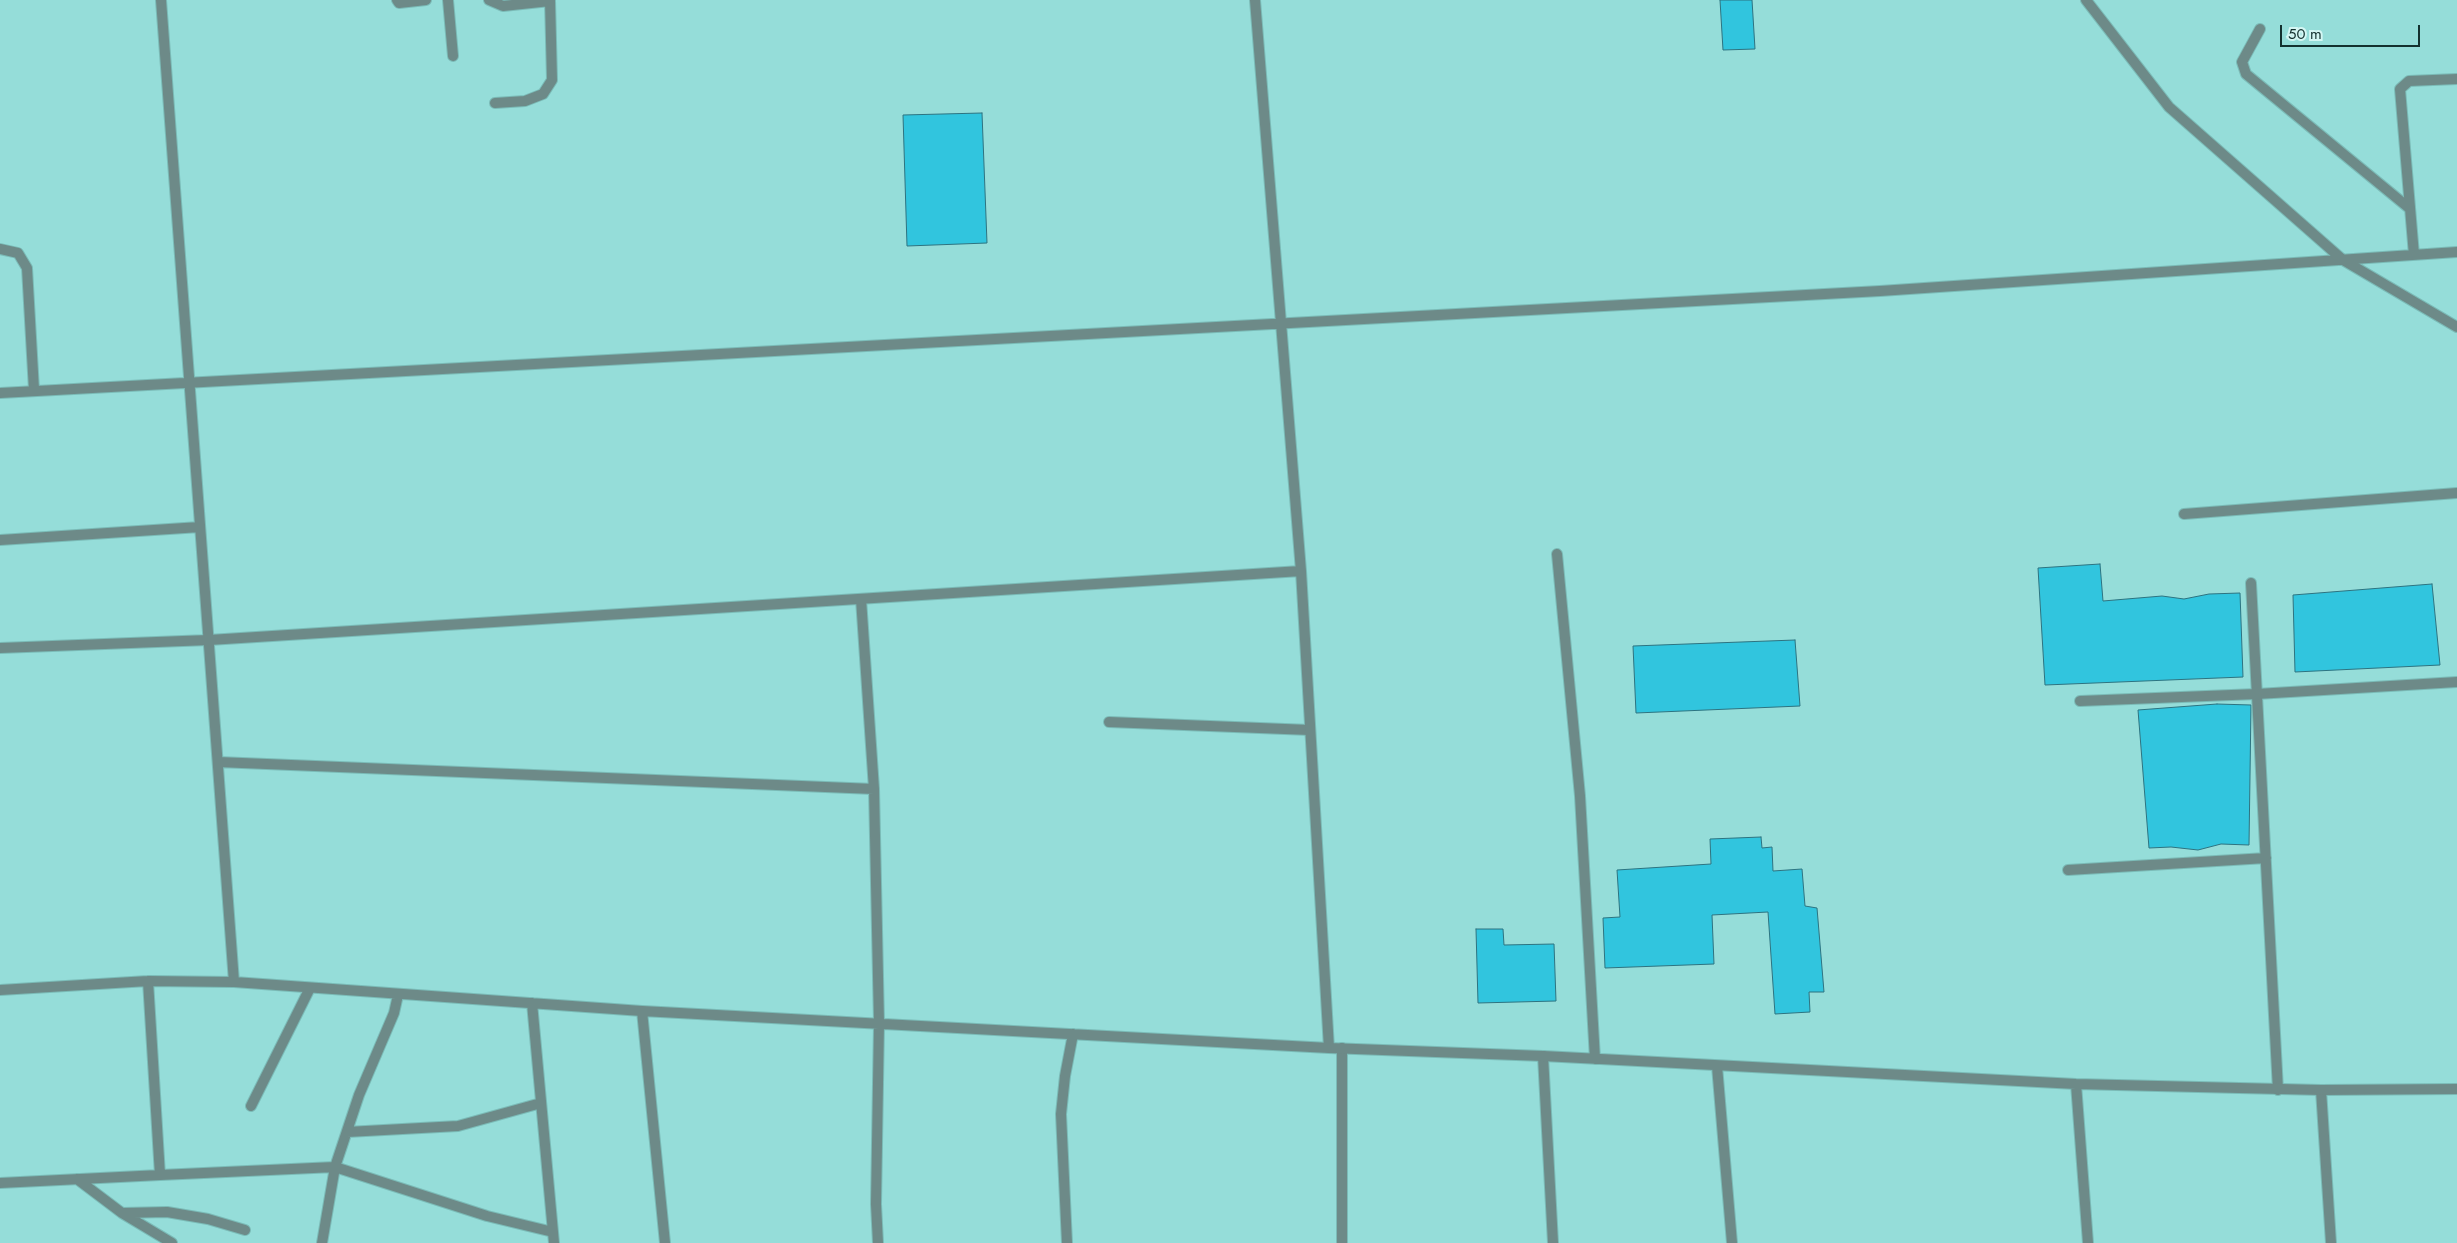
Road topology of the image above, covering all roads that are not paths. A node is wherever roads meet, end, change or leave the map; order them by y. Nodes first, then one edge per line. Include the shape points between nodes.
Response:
1 (161, 0) edge
2 (397, 0) edge
3 (426, 0) edge
4 (448, 0) edge
5 (489, 0) edge
6 (1255, 0) edge
7 (2086, 0) edge
8 (550, 1) edge
9 (2260, 29) dead end
10 (453, 56) dead end
11 (2457, 80) edge
12 (495, 103) dead end
13 (2410, 208) junction
14 (0, 248) edge
15 (2457, 252) edge
16 (2414, 255) junction
17 (2343, 260) junction
18 (1281, 322) junction
19 (2457, 327) edge
20 (191, 382) junction
21 (34, 390) junction
22 (0, 393) edge
23 (2457, 493) edge
24 (2184, 514) dead end
25 (200, 527) junction
26 (0, 540) edge
27 (1557, 554) dead end
28 (1301, 571) junction
29 (2251, 583) dead end
30 (861, 599) junction
31 (209, 640) junction
32 (0, 648) edge
33 (2457, 682) edge
34 (2257, 694) junction
35 (2080, 701) dead end
36 (1109, 722) dead end
37 (1310, 730) junction
38 (218, 762) junction
39 (874, 789) junction
40 (2266, 858) junction
41 (2068, 870) dead end
42 (148, 981) junction
43 (234, 982) junction
44 (310, 988) junction
45 (0, 990) edge
46 (398, 995) junction
47 (532, 1003) junction
48 (642, 1011) junction
49 (879, 1023) junction
50 (1073, 1034) junction
51 (1329, 1048) junction
52 (1342, 1048) junction
53 (1543, 1056) junction
54 (1595, 1059) junction
55 (1717, 1066) junction
56 (2076, 1084) junction
57 (2457, 1089) edge
58 (2278, 1090) junction
59 (2321, 1090) junction
60 (541, 1103) junction
61 (251, 1106) dead end
62 (347, 1132) junction
63 (335, 1167) junction
64 (160, 1175) junction
65 (77, 1179) junction
66 (0, 1183) edge
67 (122, 1213) junction
68 (245, 1230) dead end
69 (553, 1232) junction
70 (172, 1243) edge
71 (322, 1243) edge
72 (554, 1243) edge
73 (665, 1243) edge
74 (878, 1243) edge
75 (1067, 1243) edge
76 (1342, 1243) edge
77 (1553, 1243) edge
78 (1732, 1243) edge
79 (2088, 1243) edge
80 (2331, 1243) edge

1 - 20 street
2 - 3 street via 399,3
4 - 10 street
5 - 8 street via 503,6
6 - 18 street
7 - 17 street via 2169,107
8 - 12 street via 552,80 543,94 525,101
9 - 13 street via 2242,62 2246,74
11 - 13 street via 2409,81 2400,89
13 - 16 street
14 - 21 street via 18,253 26,268
15 - 16 street
16 - 17 street
17 - 18 street via 1870,291
17 - 19 street
18 - 20 street
18 - 28 street
20 - 21 street
20 - 25 street
21 - 22 street
23 - 24 street
25 - 26 street
25 - 31 street
27 - 54 street via 1581,806
28 - 30 street
28 - 37 street
29 - 34 street
30 - 31 street
30 - 39 street
31 - 32 street
31 - 38 street
33 - 34 street
34 - 35 street
34 - 40 street
36 - 37 street
37 - 51 street
38 - 39 street
38 - 43 street
39 - 49 street
40 - 41 street
40 - 58 street
42 - 43 street
42 - 45 street
42 - 64 street
43 - 44 street
44 - 46 street
44 - 61 street
46 - 47 street
46 - 62 street via 394,1013
47 - 48 street
47 - 60 street
48 - 49 street
48 - 73 street
49 - 50 street
49 - 74 street
50 - 51 street
50 - 75 street via 1061,1114
51 - 52 street
52 - 53 street
52 - 76 street
53 - 54 street
53 - 77 street
54 - 55 street
55 - 56 street
55 - 78 street
56 - 58 street
56 - 79 street
57 - 59 street
58 - 59 street
59 - 80 street
60 - 62 street via 458,1126
60 - 69 street
62 - 63 street
63 - 64 street
63 - 69 street via 472,1212
63 - 71 street
64 - 65 street
65 - 66 street
65 - 67 street
67 - 68 street via 167,1212
67 - 70 street
69 - 72 street

